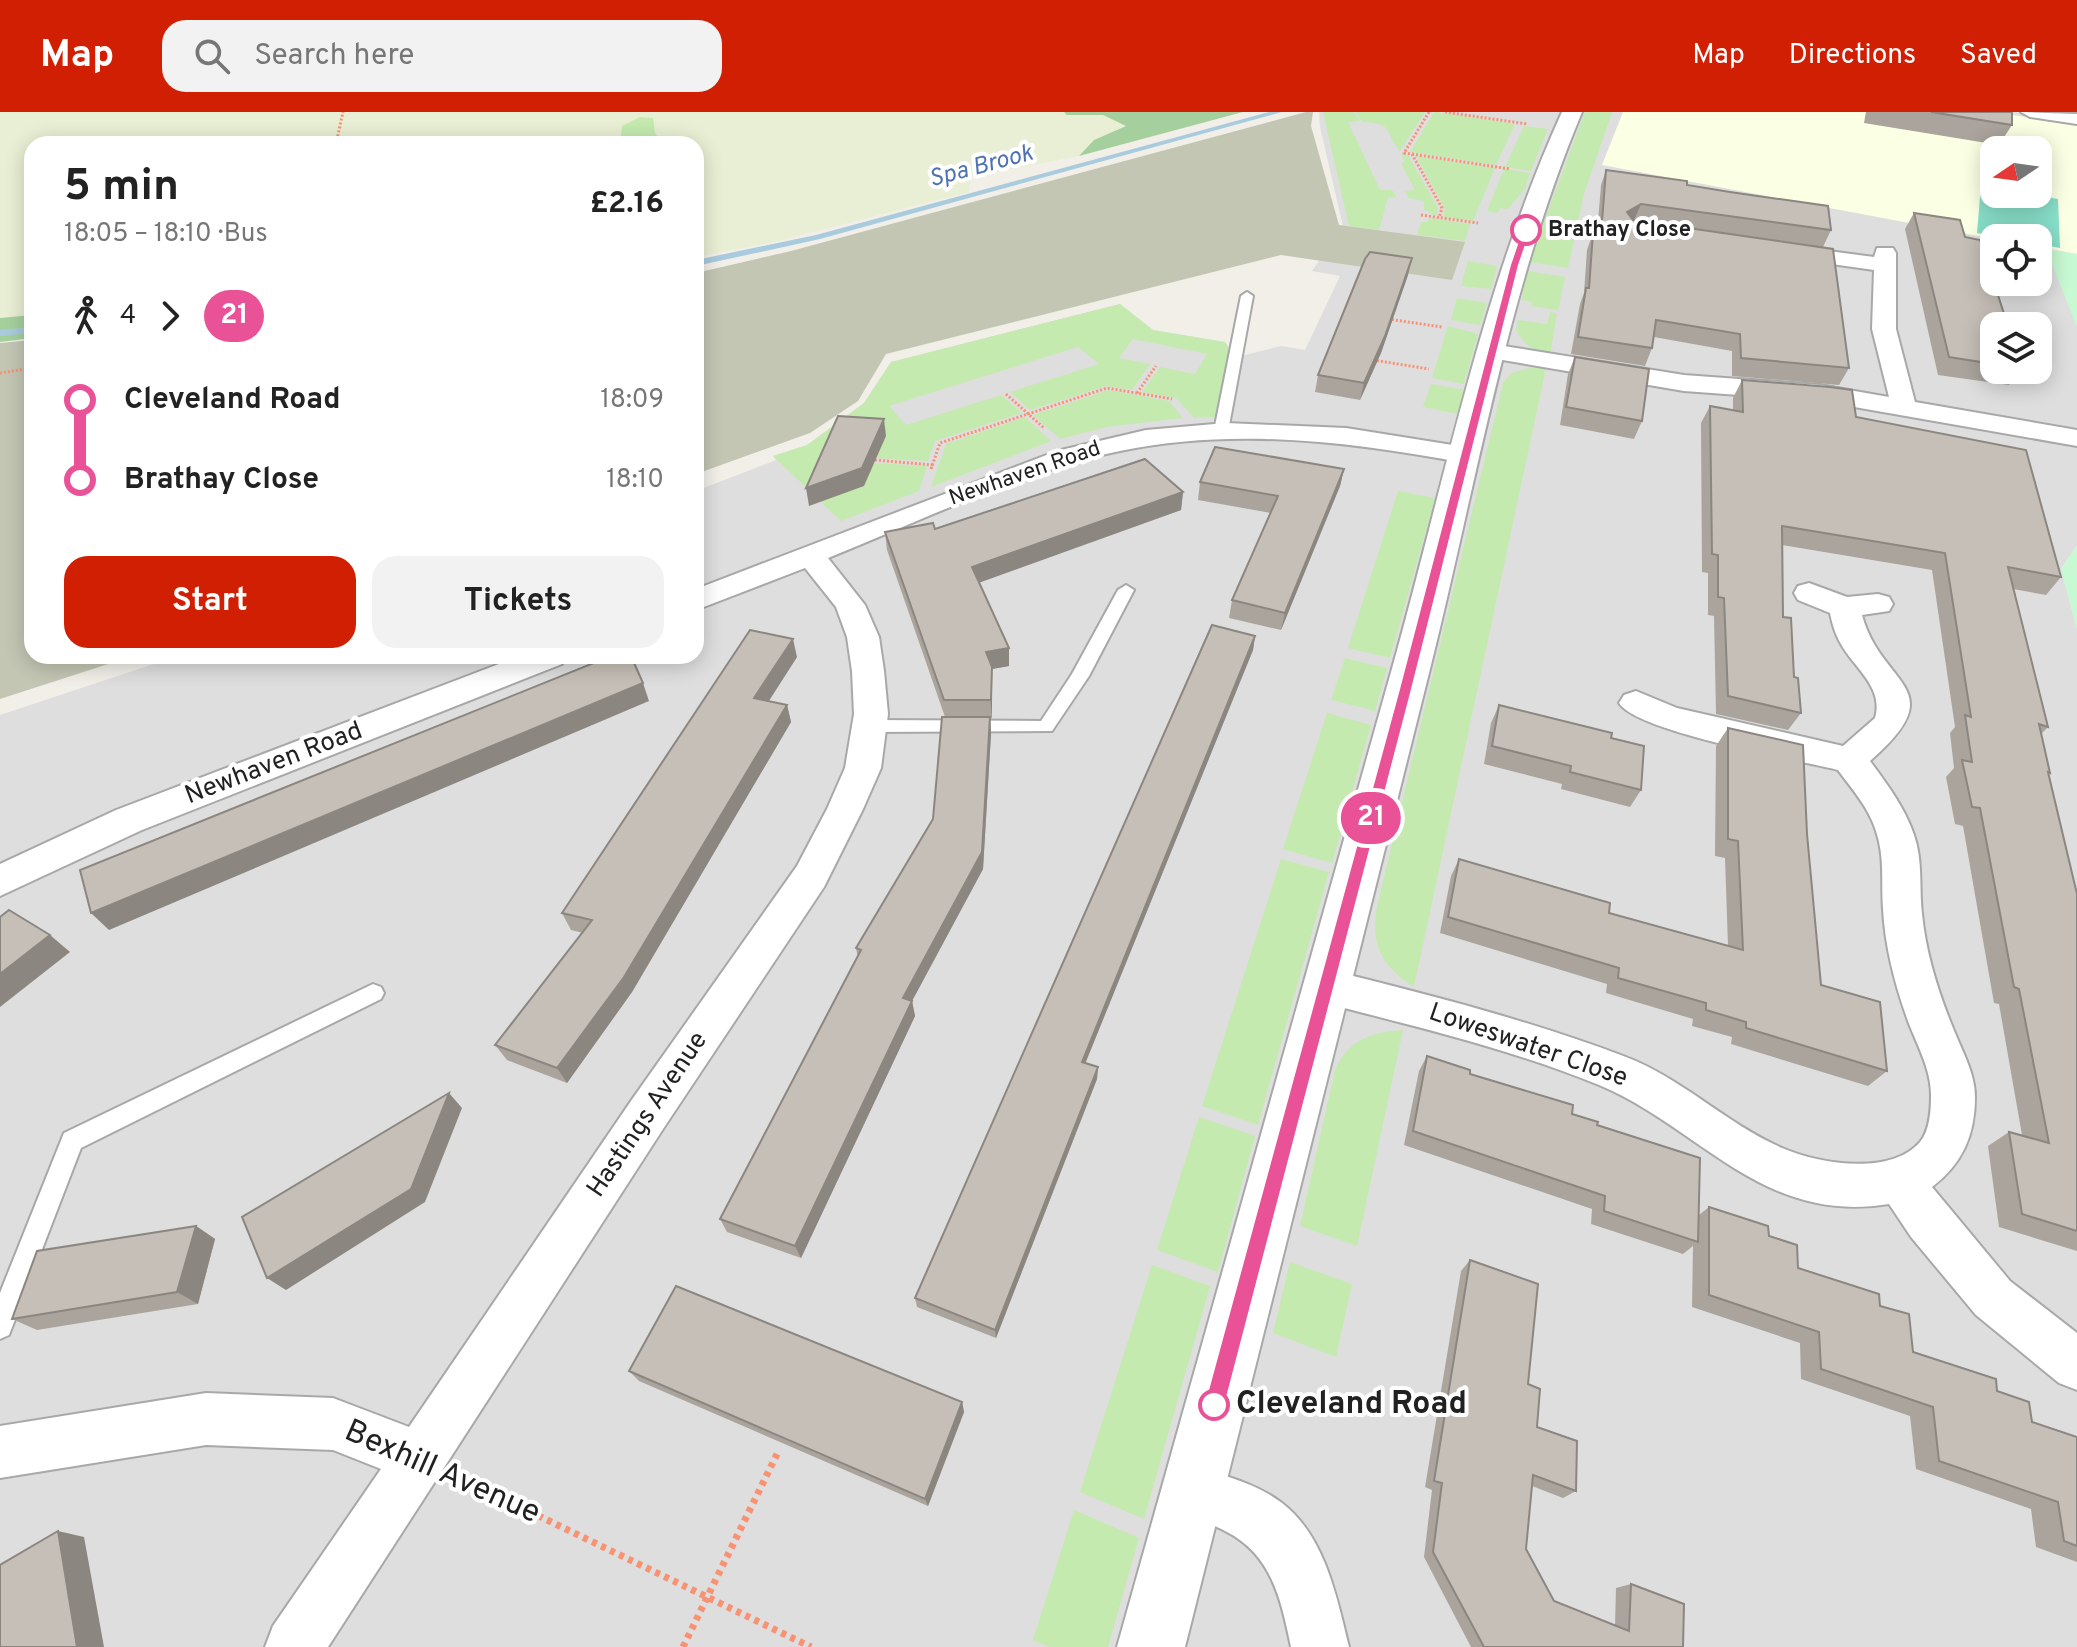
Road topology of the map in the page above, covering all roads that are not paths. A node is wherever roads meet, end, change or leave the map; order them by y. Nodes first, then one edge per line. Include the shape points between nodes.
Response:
1 (2038, 113) edge
2 (2077, 119) edge
3 (1568, 121) edge
4 (1755, 247) edge
5 (1247, 296) dead end
6 (1491, 351) junction
7 (1904, 407) junction
8 (1221, 431) junction
9 (2077, 438) edge
10 (1465, 455) junction
11 (810, 555) junction
12 (1126, 590) dead end
13 (704, 597) edge
14 (1844, 602) dead end
15 (530, 664) edge
16 (1636, 703) dead end
17 (869, 726) junction
18 (1850, 760) junction
19 (0, 881) edge
20 (1325, 986) junction
21 (373, 993) dead end
22 (1900, 1180) junction
23 (0, 1326) edge
24 (2077, 1365) edge
25 (0, 1452) edge
26 (419, 1458) junction
27 (1191, 1492) junction
28 (294, 1647) edge
29 (1151, 1647) edge
30 (1320, 1647) edge

1 - 2 street
3 - 6 street via 1514,265
4 - 7 street via 1885,259 1884,329
5 - 8 lane
6 - 7 street via 1684,383 1820,393
6 - 10 street
7 - 9 street
8 - 10 street, Newhaven Road via 1342,434
8 - 11 street, Newhaven Road via 1148,438 1072,454
10 - 20 street
11 - 13 street, Newhaven Road
11 - 17 street, Hastings Avenue via 850,605 863,637
12 - 17 lane via 1046,727
14 - 18 street via 1855,641 1888,684 1895,710 1884,729
15 - 19 street, Newhaven Road via 129,820
16 - 18 street via 1668,718
17 - 26 street, Hastings Avenue via 863,768 811,876
18 - 22 street, Loweswater Close via 1883,807 1900,847 1907,945 1953,1095 1945,1147 1930,1166
20 - 22 street, Loweswater Close via 1594,1063 1656,1093 1766,1163 1807,1178 1841,1184
20 - 27 street
21 - 23 lane via 72,1141
22 - 24 street via 1993,1298
25 - 26 street, Bexhill Avenue via 206,1419 333,1424
26 - 28 street, Hastings Avenue
27 - 29 street
27 - 30 street via 1270,1526 1290,1550

